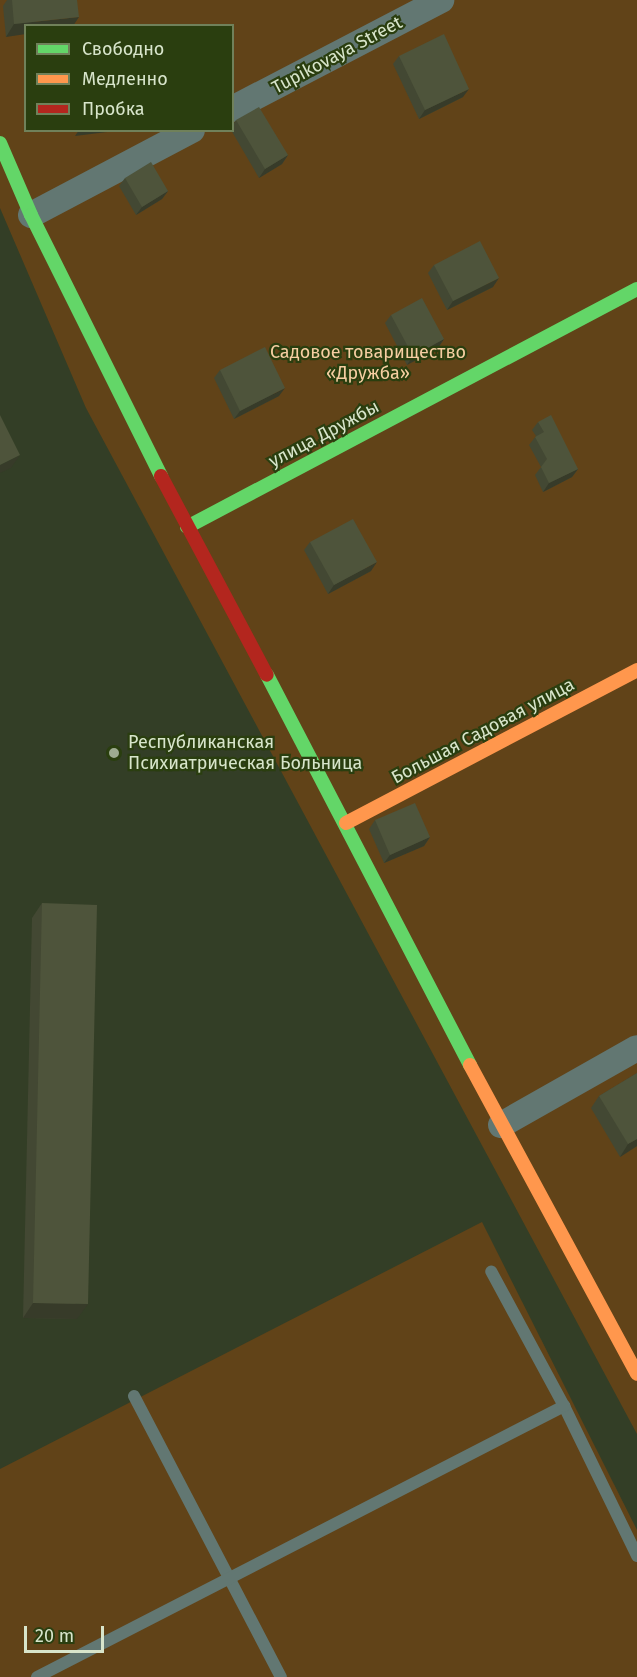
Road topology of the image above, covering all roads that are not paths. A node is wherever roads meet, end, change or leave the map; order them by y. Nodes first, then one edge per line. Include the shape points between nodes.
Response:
1 (441, 0) edge
2 (234, 108) edge
3 (188, 132) edge
4 (0, 143) edge
5 (31, 215) junction
6 (637, 289) edge
7 (187, 527) junction
8 (637, 670) edge
9 (346, 823) junction
10 (637, 1048) edge
11 (501, 1125) junction
12 (491, 1271) dead end
13 (637, 1374) edge
14 (134, 1396) dead end
15 (564, 1406) junction
16 (637, 1556) edge
17 (232, 1579) junction
18 (38, 1677) edge
19 (281, 1677) edge

1 - 2 street, Tupikovaya Street
3 - 5 street
4 - 5 street
5 - 7 street
6 - 7 street, улица Дружбы
7 - 9 street
8 - 9 street, Большая Садовая улица
9 - 11 street
10 - 11 street
11 - 13 street
12 - 15 lane
14 - 17 lane
15 - 16 lane
15 - 17 lane
17 - 18 lane
17 - 19 lane

